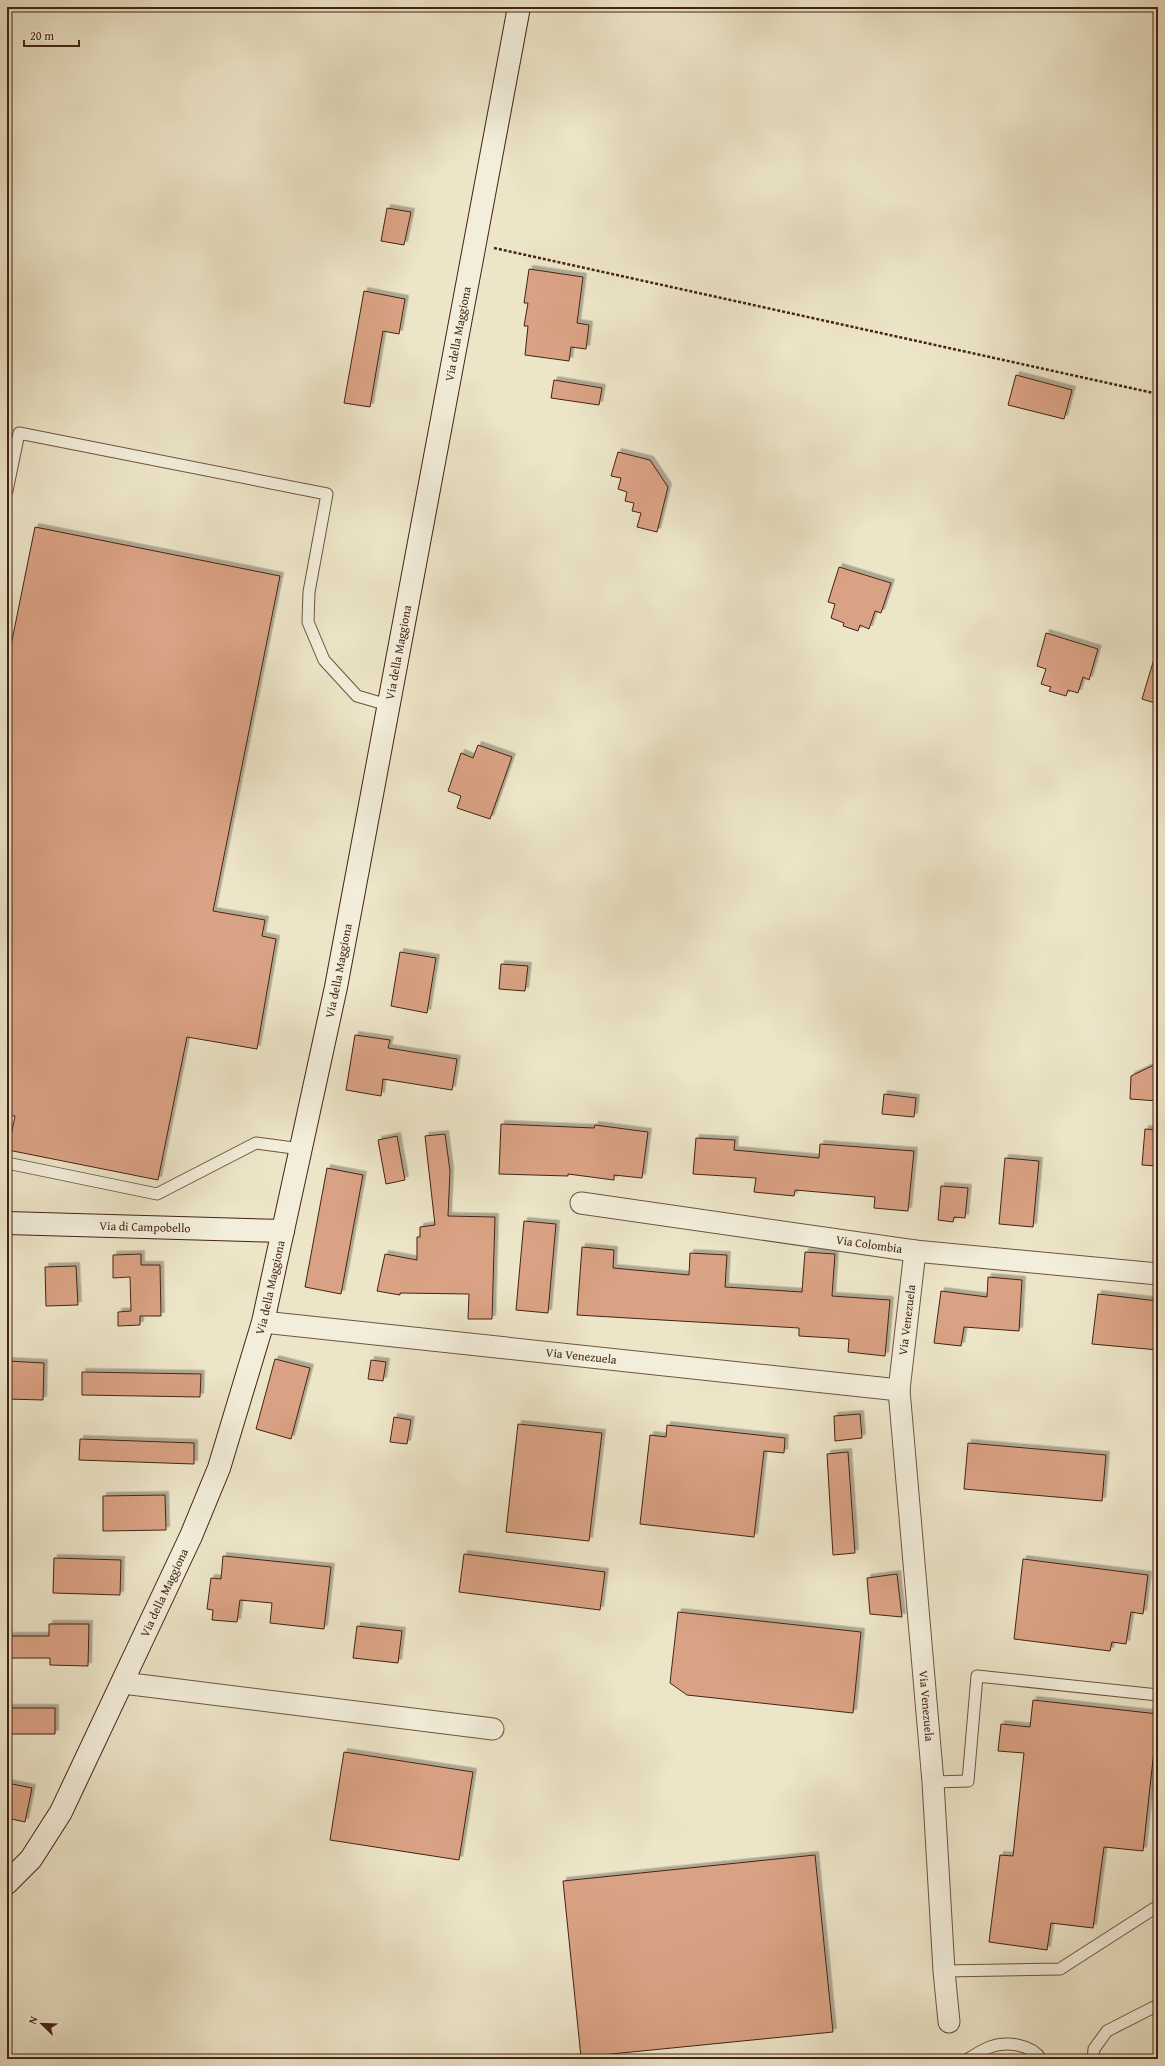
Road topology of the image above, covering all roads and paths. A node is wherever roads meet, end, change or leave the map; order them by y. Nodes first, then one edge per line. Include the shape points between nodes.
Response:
1 (519, 7) edge
2 (476, 244) junction
3 (1158, 394) edge
4 (7, 491) edge
5 (388, 704) junction
6 (300, 1149) junction
7 (7, 1163) edge
8 (581, 1203) dead end
9 (7, 1223) edge
10 (283, 1231) junction
11 (915, 1251) junction
12 (1158, 1274) edge
13 (263, 1322) junction
14 (899, 1390) junction
15 (123, 1683) junction
16 (1158, 1695) edge
17 (493, 1729) dead end
18 (933, 1782) junction
19 (7, 1883) edge
20 (1158, 1906) edge
21 (944, 1971) junction
22 (1158, 2005) edge
23 (949, 2022) dead end
24 (968, 2059) edge
25 (1041, 2059) edge
26 (1093, 2059) edge

1 - 2 street, Via della Maggiona
2 - 3 path
2 - 5 street, Via della Maggiona
4 - 5 lane via 18,433 327,494 309,592 308,622 324,660 357,696
5 - 6 street, Via della Maggiona via 336,987
6 - 7 lane via 256,1143 157,1194
6 - 10 street, Via della Maggiona
8 - 11 street, Via Colombia
9 - 10 street, Via di Campobello
10 - 13 street, Via della Maggiona
11 - 12 street, Via Colombia
11 - 14 street, Via Venezuela
13 - 14 street, Via Venezuela
13 - 15 street, Via della Maggiona via 233,1428 214,1482
14 - 18 street, Via Venezuela
15 - 17 street
15 - 19 street, Via della Maggiona via 61,1812 31,1859
16 - 18 lane via 977,1676 968,1781
18 - 21 street, Via Venezuela
20 - 21 lane via 1060,1969
21 - 23 street, Via Venezuela
22 - 26 lane via 1107,2031 1094,2049
24 - 25 lane via 990,2047 1011,2044 1036,2052

